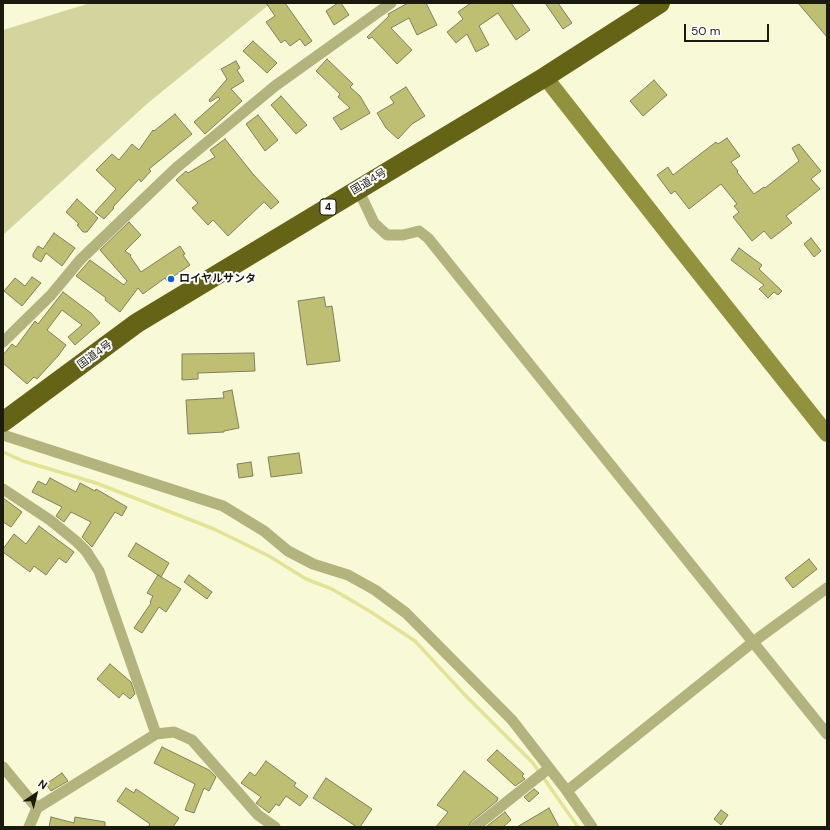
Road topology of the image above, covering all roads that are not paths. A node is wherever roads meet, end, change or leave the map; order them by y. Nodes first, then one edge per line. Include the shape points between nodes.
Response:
1 (391, 3) edge
2 (660, 3) edge
3 (545, 76) junction
4 (358, 189) junction
5 (3, 342) edge
6 (3, 422) edge
7 (827, 434) edge
8 (3, 435) edge
9 (3, 489) edge
10 (827, 588) edge
11 (754, 642) junction
12 (156, 734) junction
13 (827, 734) edge
14 (3, 767) edge
15 (543, 773) junction
16 (567, 791) junction
17 (37, 808) junction
18 (29, 827) edge
19 (275, 827) edge
20 (475, 827) edge
21 (592, 827) edge

1 - 5 street via 275,86 176,168 80,260 51,295
2 - 3 highway, 国道4号 / 4
3 - 4 highway, 国道4号 / 4
3 - 7 street
4 - 6 highway, 国道4号 / 4 via 137,323
4 - 11 street via 374,223 387,235 419,231 428,238
8 - 15 street via 223,506 264,531 288,551 313,564 348,575 376,590 406,612 512,720
9 - 12 street via 50,520 77,542 99,570
10 - 11 street
11 - 13 street
11 - 16 street
12 - 17 street
12 - 19 street via 174,732 192,740 258,815
14 - 17 street
15 - 16 street
15 - 20 street
16 - 21 street
17 - 18 street

